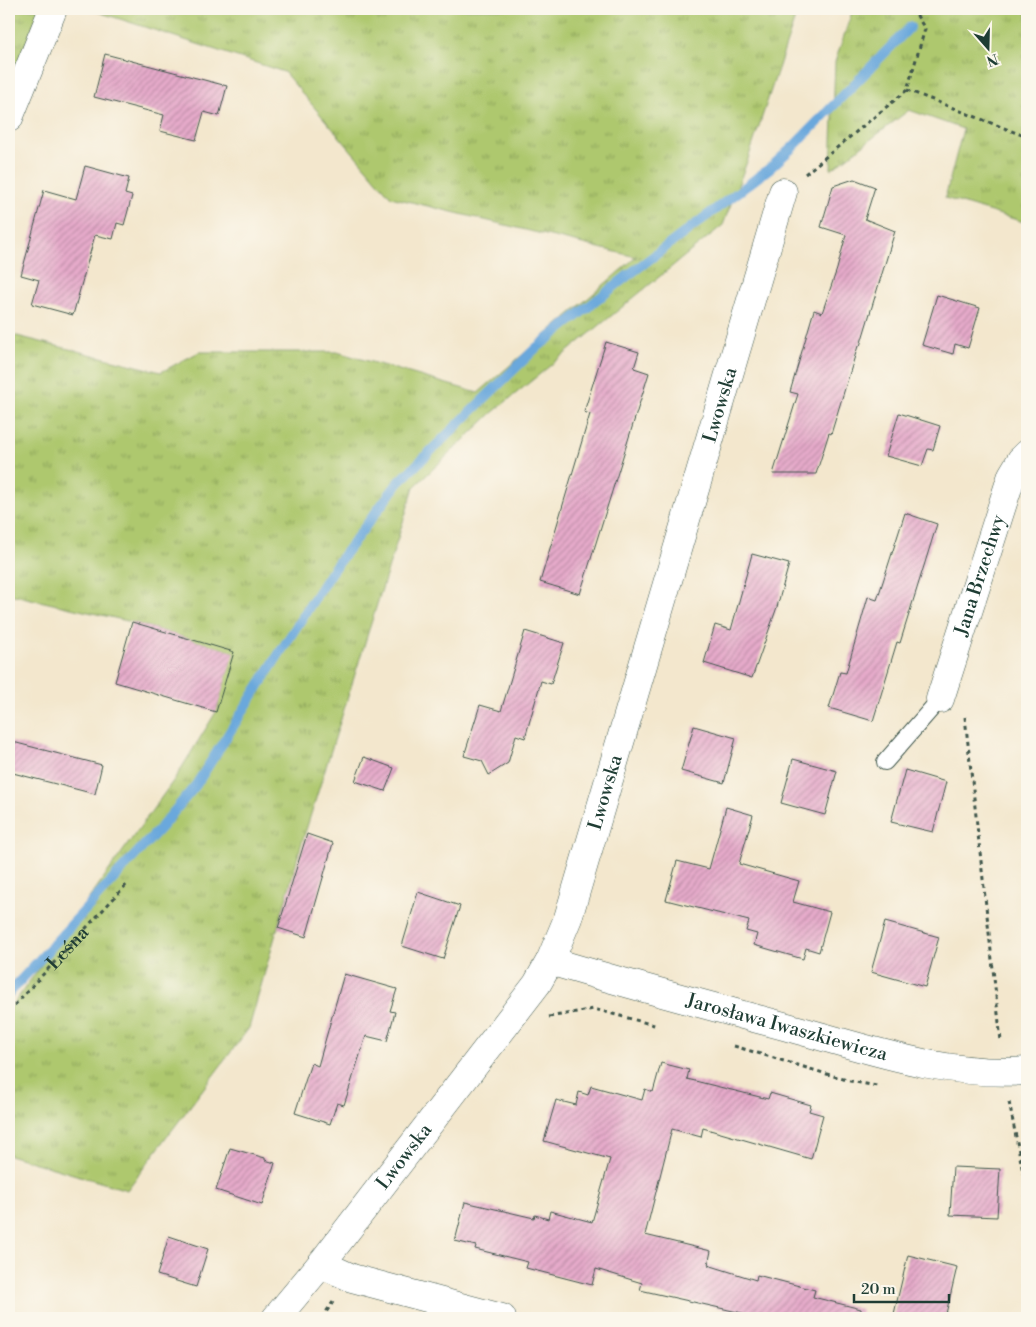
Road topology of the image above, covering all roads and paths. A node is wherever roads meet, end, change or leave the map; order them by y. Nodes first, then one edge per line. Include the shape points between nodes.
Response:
1 (53, 9) edge
2 (913, 9) edge
3 (907, 90) junction
4 (9, 118) edge
5 (1027, 137) edge
6 (783, 192) joint
7 (1027, 454) edge
8 (940, 699) junction
9 (885, 762) dead end
10 (127, 884) dead end
11 (550, 961) junction
12 (9, 1011) edge
13 (543, 1024) dead end
14 (661, 1027) dead end
15 (728, 1045) dead end
16 (1016, 1072) edge
17 (885, 1087) dead end
18 (1027, 1192) edge
19 (321, 1264) junction
20 (352, 1278) junction
21 (276, 1318) edge
22 (322, 1318) edge
23 (502, 1318) edge

1 - 4 street
2 - 3 path via 925,28
3 - 5 path
3 - 6 path
6 - 11 street, Lwowska via 568,918
7 - 8 street, Jana Brzechwy via 1012,475
8 - 9 lane
8 - 16 path via 963,706
10 - 12 path, Leśna
11 - 16 street, Jarosława Iwaszkiewicza via 918,1063
11 - 19 street, Lwowska via 537,984
13 - 14 path via 548,1017 594,1009
15 - 17 path via 850,1081
16 - 18 path
19 - 20 street
19 - 21 street, Lwowska
20 - 22 path
20 - 23 street

